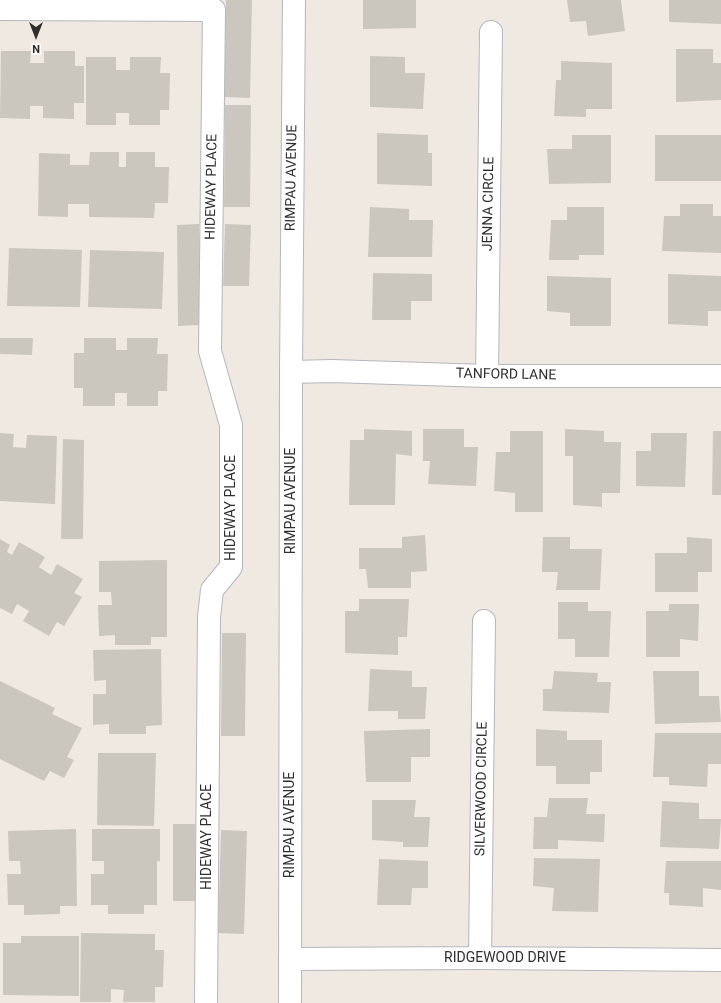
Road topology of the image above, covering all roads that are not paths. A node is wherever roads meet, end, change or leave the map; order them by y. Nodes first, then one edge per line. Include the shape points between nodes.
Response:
1 (294, 0) edge
2 (0, 10) edge
3 (491, 32) dead end
4 (290, 372) junction
5 (487, 376) junction
6 (721, 376) edge
7 (484, 621) dead end
8 (480, 958) junction
9 (290, 959) junction
10 (721, 960) edge
11 (206, 1003) edge
12 (290, 1003) edge

1 - 4 street, RIMPAU AVENUE
2 - 11 street, HIDEWAY PLACE via 214,10 210,351 231,425 231,567 212,590 209,617
3 - 5 street, JENNA CIRCLE
4 - 5 street, TANFORD LANE
4 - 9 street, RIMPAU AVENUE
5 - 6 street, TANFORD LANE
7 - 8 street, SILVERWOOD CIRCLE
8 - 9 street, RIDGEWOOD DRIVE
8 - 10 street, RIDGEWOOD DRIVE
9 - 12 street, RIMPAU AVENUE

